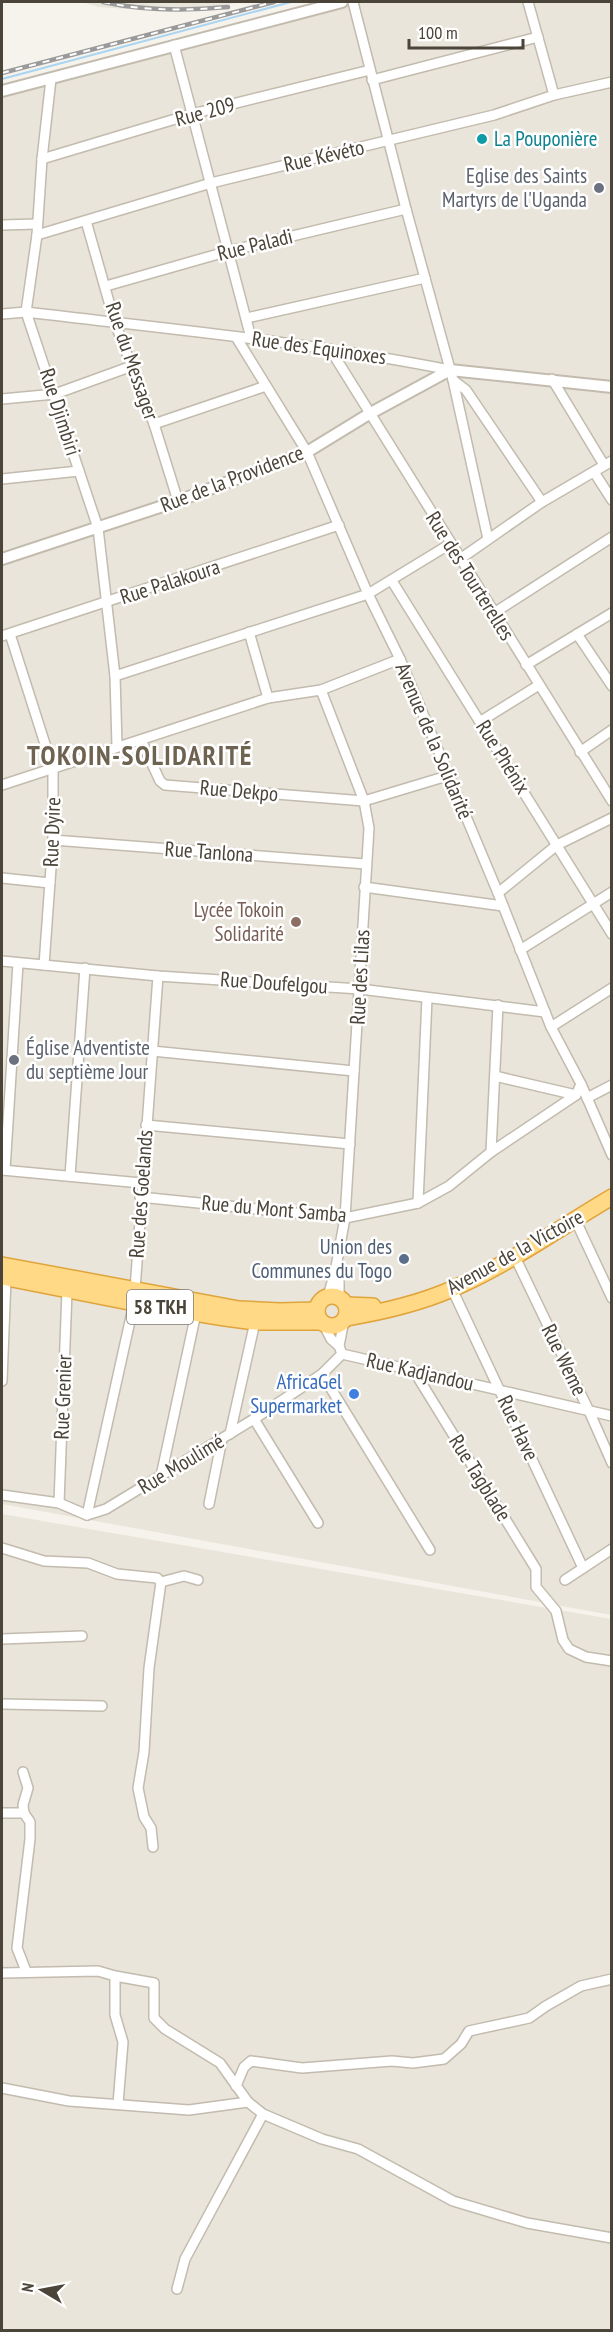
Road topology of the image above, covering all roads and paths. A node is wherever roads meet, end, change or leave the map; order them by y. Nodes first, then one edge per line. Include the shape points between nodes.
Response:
1 (342, 2) edge
2 (353, 2) edge
3 (528, 2) edge
4 (538, 37) junction
5 (174, 45) junction
6 (370, 70) junction
7 (51, 79) junction
8 (372, 80) junction
9 (612, 82) edge
10 (2, 92) edge
11 (554, 95) junction
12 (192, 114) junction
13 (390, 141) junction
14 (42, 159) junction
15 (211, 183) junction
16 (406, 209) junction
17 (86, 221) junction
18 (37, 224) junction
19 (2, 225) edge
20 (37, 235) junction
21 (229, 250) junction
22 (424, 278) junction
23 (106, 286) junction
24 (26, 312) junction
25 (2, 314) edge
26 (247, 318) junction
27 (116, 323) junction
28 (236, 337) junction
29 (251, 338) junction
30 (330, 349) junction
31 (132, 366) junction
32 (452, 375) junction
33 (552, 379) junction
34 (266, 386) junction
35 (612, 387) edge
36 (55, 394) junction
37 (2, 399) edge
38 (369, 414) junction
39 (154, 424) junction
40 (307, 452) junction
41 (608, 463) edge
42 (79, 471) junction
43 (594, 472) junction
44 (2, 479) edge
45 (612, 500) edge
46 (178, 501) junction
47 (542, 502) junction
48 (339, 525) junction
49 (98, 528) junction
50 (612, 537) edge
51 (488, 539) junction
52 (450, 544) junction
53 (2, 559) edge
54 (460, 559) junction
55 (392, 581) junction
56 (368, 594) junction
57 (106, 603) junction
58 (494, 613) junction
59 (612, 613) edge
60 (249, 633) junction
61 (577, 634) junction
62 (6, 635) edge
63 (400, 659) junction
64 (526, 665) junction
65 (115, 676) junction
66 (539, 685) junction
67 (612, 686) edge
68 (321, 690) junction
69 (268, 698) junction
70 (481, 721) junction
71 (612, 730) edge
72 (141, 740) junction
73 (117, 746) junction
74 (580, 752) junction
75 (53, 769) junction
76 (447, 776) junction
77 (2, 785) edge
78 (364, 801) junction
79 (612, 801) edge
80 (612, 818) edge
81 (53, 840) junction
82 (557, 845) junction
83 (366, 864) junction
84 (2, 878) edge
85 (50, 883) junction
86 (364, 887) junction
87 (612, 892) edge
88 (498, 893) junction
89 (593, 904) junction
90 (503, 906) junction
91 (612, 934) edge
92 (520, 950) junction
93 (2, 961) edge
94 (18, 963) junction
95 (44, 965) junction
96 (85, 968) junction
97 (158, 976) junction
98 (612, 988) edge
99 (360, 989) junction
100 (427, 998) junction
101 (498, 1005) junction
102 (545, 1012) junction
103 (551, 1027) junction
104 (152, 1051) junction
105 (354, 1071) junction
106 (495, 1076) junction
107 (581, 1084) junction
108 (612, 1085) edge
109 (576, 1095) junction
110 (587, 1098) junction
111 (146, 1125) junction
112 (350, 1144) junction
113 (491, 1152) junction
114 (612, 1155) edge
115 (3, 1170) edge
116 (69, 1176) junction
117 (141, 1183) junction
118 (612, 1188) edge
119 (140, 1197) junction
120 (612, 1197) edge
121 (418, 1203) junction
122 (345, 1218) junction
123 (575, 1219) junction
124 (515, 1257) junction
125 (3, 1274) edge
126 (452, 1289) junction
127 (68, 1291) junction
128 (135, 1296) junction
129 (612, 1298) edge
130 (341, 1307) junction
131 (196, 1313) junction
132 (320, 1318) junction
133 (255, 1322) junction
134 (340, 1350) junction
135 (414, 1371) junction
136 (322, 1374) junction
137 (2, 1381) edge
138 (501, 1391) junction
139 (589, 1411) junction
140 (612, 1416) edge
141 (254, 1419) junction
142 (226, 1437) junction
143 (612, 1463) edge
144 (161, 1476) junction
145 (2, 1495) edge
146 (58, 1503) junction
147 (209, 1504) dead end
148 (87, 1515) junction
149 (318, 1523) dead end
150 (2, 1548) edge
151 (612, 1549) edge
152 (430, 1550) dead end
153 (583, 1568) junction
154 (198, 1580) dead end
155 (565, 1580) dead end
156 (161, 1582) junction
157 (82, 1636) dead end
158 (2, 1639) edge
159 (612, 1661) edge
160 (2, 1704) edge
161 (102, 1706) dead end
162 (23, 1772) dead end
163 (2, 1812) edge
164 (24, 1813) junction
165 (153, 1847) dead end
166 (26, 1971) junction
167 (2, 1973) edge
168 (115, 1976) junction
169 (612, 1979) edge
170 (236, 2086) junction
171 (2, 2088) edge
172 (248, 2102) junction
173 (118, 2104) junction
174 (263, 2114) junction
175 (612, 2238) edge
176 (177, 2289) dead end

1 - 5 street
2 - 6 street
3 - 4 street
4 - 8 street
4 - 11 street
5 - 7 street
5 - 12 street
6 - 8 street
6 - 12 street, Rue 209
7 - 10 street
7 - 14 street, Rue Djimbiri
8 - 13 street
9 - 11 street, Rue Kévéto
11 - 13 street, Rue Kévéto via 494,116
12 - 14 street, Rue 209
12 - 15 street
13 - 15 street, Rue Kévéto
13 - 16 street
14 - 18 street, Rue Djimbiri
15 - 17 street, Rue Kévéto
15 - 21 street
16 - 21 street, Rue Paladi
16 - 22 street
17 - 20 street, Rue Kévéto
17 - 23 street, Rue du Messager
18 - 19 street
18 - 20 street, Rue Djimbiri
20 - 24 street, Rue Djimbiri
21 - 23 street, Rue Paladi
21 - 26 street
22 - 26 street
22 - 32 street
23 - 27 street, Rue du Messager
24 - 25 street, Rue des Equinoxes
24 - 27 street, Rue des Equinoxes
24 - 36 street, Rue Djimbiri
26 - 29 street
27 - 28 street, Rue des Equinoxes
27 - 31 street, Rue du Messager
28 - 29 street, Rue des Equinoxes
28 - 34 street, Avenue de la Solidarité
29 - 30 street, Rue des Equinoxes
30 - 32 street, Rue des Equinoxes
30 - 38 street, Rue des Tourterelles
31 - 36 street
31 - 39 street, Rue du Messager
32 - 33 street, Rue des Equinoxes
32 - 38 street, Rue de la Providence
32 - 47 street
32 - 51 street
33 - 35 street, Rue des Equinoxes
33 - 41 street
34 - 39 street
34 - 40 street, Avenue de la Solidarité
36 - 37 street
36 - 42 street, Rue Djimbiri
38 - 40 street, Rue de la Providence
38 - 52 street, Rue des Tourterelles
39 - 46 street, Rue du Messager
40 - 46 street, Rue de la Providence
40 - 48 street, Avenue de la Solidarité
41 - 43 street
42 - 44 street
42 - 49 street, Rue Djimbiri
43 - 45 street
43 - 47 street
46 - 49 street, Rue de la Providence
47 - 51 street
48 - 56 street, Avenue de la Solidarité
48 - 57 street, Rue Palakoura
49 - 53 street, Rue de la Providence
49 - 57 street, Rue Djimbiri
50 - 58 street
51 - 54 street
52 - 54 street, Rue des Tourterelles
52 - 55 street
54 - 58 street, Rue des Tourterelles
55 - 56 street
55 - 70 street, Rue Phénix
56 - 60 street
56 - 63 street, Avenue de la Solidarité
57 - 62 street, Rue Palakoura
57 - 65 street, Rue Djimbiri
58 - 64 street, Rue des Tourterelles
59 - 61 street
60 - 65 street
60 - 69 street
61 - 64 street
61 - 67 street
62 - 75 street, Rue Dyire
63 - 68 street
63 - 76 street, Avenue de la Solidarité
64 - 66 street, Rue des Tourterelles
65 - 73 street, Rue Djimbiri
66 - 70 street
66 - 74 street, Rue des Tourterelles
68 - 69 street
68 - 78 street, Rue des Lilas
69 - 72 street
70 - 82 street, Rue Phénix
71 - 74 street
72 - 73 street
72 - 78 street, Rue Dekpo via 162,784
73 - 75 street
74 - 79 street, Rue des Tourterelles
75 - 77 street
75 - 81 street, Rue Dyire
76 - 78 street
76 - 88 street, Avenue de la Solidarité
78 - 83 street, Rue des Lilas via 369,828
80 - 82 street
81 - 83 street, Rue Tanlona
81 - 85 street, Rue Dyire
82 - 88 street
82 - 89 street, Rue Phénix
83 - 86 street, Rue des Lilas
84 - 85 street
85 - 95 street, Rue Dyire
86 - 90 street
86 - 99 street, Rue des Lilas
87 - 89 street
88 - 90 street, Avenue de la Solidarité
89 - 91 street, Rue Phénix
89 - 92 street
90 - 92 street, Avenue de la Solidarité
92 - 102 street, Avenue de la Solidarité
93 - 94 street, Rue Doufelgou
94 - 95 street, Rue Doufelgou
94 - 115 street
95 - 96 street, Rue Doufelgou
96 - 97 street, Rue Doufelgou
96 - 116 street
97 - 99 street, Rue Doufelgou
97 - 104 street, Rue des Goelands
98 - 103 street
99 - 100 street, Rue Doufelgou
99 - 105 street, Rue des Lilas
100 - 101 street, Rue Doufelgou
100 - 121 street
101 - 102 street, Rue Doufelgou
101 - 106 street
102 - 103 street, Avenue de la Solidarité
103 - 107 street, Avenue de la Solidarité
104 - 105 street
104 - 111 street, Rue des Goelands
105 - 112 street, Rue des Lilas
106 - 109 street
106 - 113 street
107 - 109 street
107 - 110 street, Avenue de la Solidarité
108 - 110 street
109 - 113 street, Rue du Mont Samba
110 - 114 street, Avenue de la Solidarité
111 - 112 street
111 - 117 street, Rue des Goelands
112 - 122 street, Rue des Lilas
113 - 121 street, Rue du Mont Samba via 449,1186
115 - 116 street
116 - 117 street
117 - 119 street, Rue des Goelands
118 - 130 highway, Avenue de la Victoire via 449,1282 375,1305
119 - 122 street, Rue du Mont Samba
119 - 128 street, Rue des Goelands
120 - 123 highway, Avenue de la Victoire
121 - 122 street, Rue du Mont Samba
122 - 130 street, Rue des Lilas via 335,1272
123 - 124 highway, Avenue de la Victoire
123 - 129 street
124 - 126 highway, Avenue de la Victoire
124 - 139 street, Rue Weme
125 - 127 highway, 58 TKH
125 - 128 highway, 58 TKH
125 - 137 street
126 - 130 highway, Avenue de la Victoire via 389,1311
126 - 138 street, Rue Have
127 - 128 highway, 58 TKH
127 - 146 street, Rue Grenier
128 - 131 highway, 58 TKH
128 - 132 highway, 58 TKH
128 - 148 street, Rue des Goelands
130 - 132 highway via 334,1326
130 - 132 highway via 318,1304
130 - 134 street, Rue Kadjandou
131 - 133 highway, 58 TKH
131 - 144 street
132 - 133 highway, 58 TKH
132 - 134 street, Rue Kadjandou
133 - 142 street
134 - 135 street, Rue Kadjandou
134 - 136 street, Rue Moulimé
135 - 138 street, Rue Kadjandou
135 - 159 street, Rue Tagblade via 536,1569 536,1587 556,1611 569,1649 586,1658
136 - 141 street, Rue Moulimé
136 - 152 street
138 - 139 street, Rue Kadjandou
138 - 153 street, Rue Have
139 - 140 street, Rue Kadjandou
139 - 143 street, Rue Weme
141 - 142 street, Rue Moulimé
141 - 149 street
142 - 144 street, Rue Moulimé
142 - 147 street
144 - 148 street, Rue Moulimé via 106,1509
145 - 146 street
146 - 148 street
150 - 156 street via 44,1561 88,1563 117,1574 157,1578
151 - 153 street
153 - 155 street
154 - 156 street via 184,1576
156 - 165 street via 138,1788
157 - 158 street
160 - 161 street
162 - 164 street via 28,1788
163 - 164 street
164 - 166 street via 30,1822 30,1839 17,1948
166 - 167 street
166 - 168 street via 98,1971
168 - 170 street via 154,1983 154,2018 220,2063
168 - 173 street via 115,2015 123,2042
169 - 170 street via 581,1986 529,2018 469,2031 444,2059 302,2068 251,2061
170 - 172 street
171 - 173 street via 69,2101
172 - 173 street via 189,2110
172 - 174 street
174 - 175 street via 322,2139 358,2149 453,2201 526,2223
174 - 176 street via 185,2259

